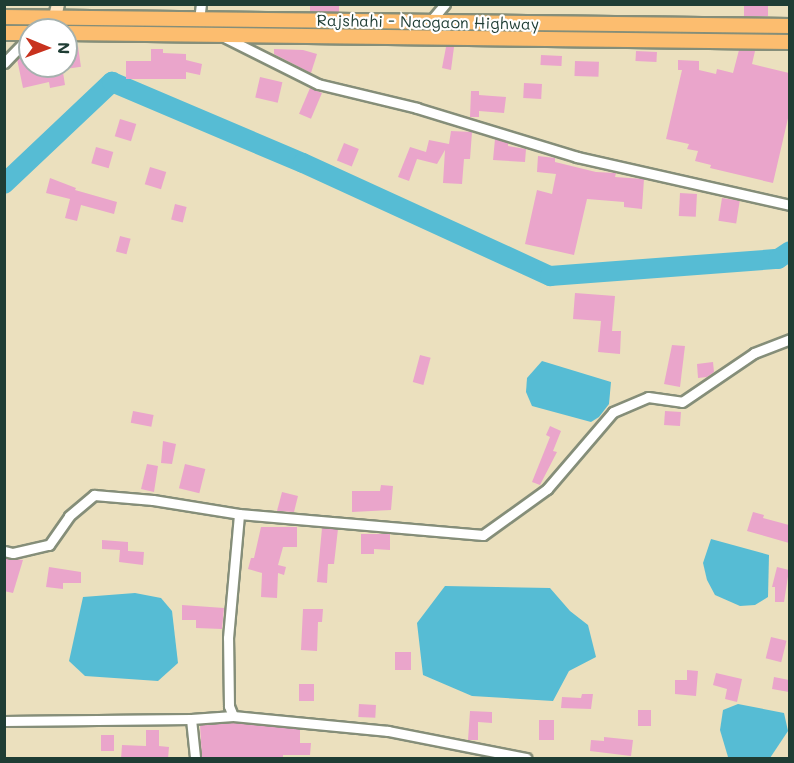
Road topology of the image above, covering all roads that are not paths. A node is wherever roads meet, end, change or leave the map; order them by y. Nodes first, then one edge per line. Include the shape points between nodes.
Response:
1 (201, 4) edge
2 (445, 4) edge
3 (57, 11) edge
4 (4, 17) edge
5 (200, 20) junction
6 (262, 21) junction
7 (429, 23) junction
8 (692, 25) junction
9 (789, 26) edge
10 (78, 33) edge
11 (222, 36) junction
12 (262, 37) junction
13 (692, 41) junction
14 (789, 42) edge
15 (18, 47) edge
16 (4, 63) edge
17 (789, 206) edge
18 (789, 339) edge
19 (239, 514) junction
20 (4, 551) edge
21 (233, 716) junction
22 (191, 719) junction
23 (4, 721) edge
24 (195, 759) edge
25 (526, 759) edge

1 - 5 street
2 - 7 street
3 - 4 main road, Rajshahi - Naogaon Highway
3 - 5 main road, Rajshahi - Naogaon Highway
5 - 6 main road, Rajshahi - Naogaon Highway
6 - 7 main road, Rajshahi - Naogaon Highway
6 - 12 main road
7 - 8 main road, Rajshahi - Naogaon Highway
8 - 9 main road, Rajshahi - Naogaon Highway
8 - 13 main road
10 - 11 main road, Rajshahi - Naogaon Highway
11 - 12 main road, Rajshahi - Naogaon Highway
11 - 17 street via 318,84 417,108 577,157
12 - 13 main road, Rajshahi - Naogaon Highway
13 - 14 main road, Rajshahi - Naogaon Highway
15 - 16 street
18 - 19 street via 754,353 682,402 648,397 613,412 547,489 483,535
19 - 20 street via 94,495 69,516 49,545 13,553
19 - 21 street via 228,638 229,706
21 - 22 street
21 - 25 street via 388,732
22 - 23 street
22 - 24 street

